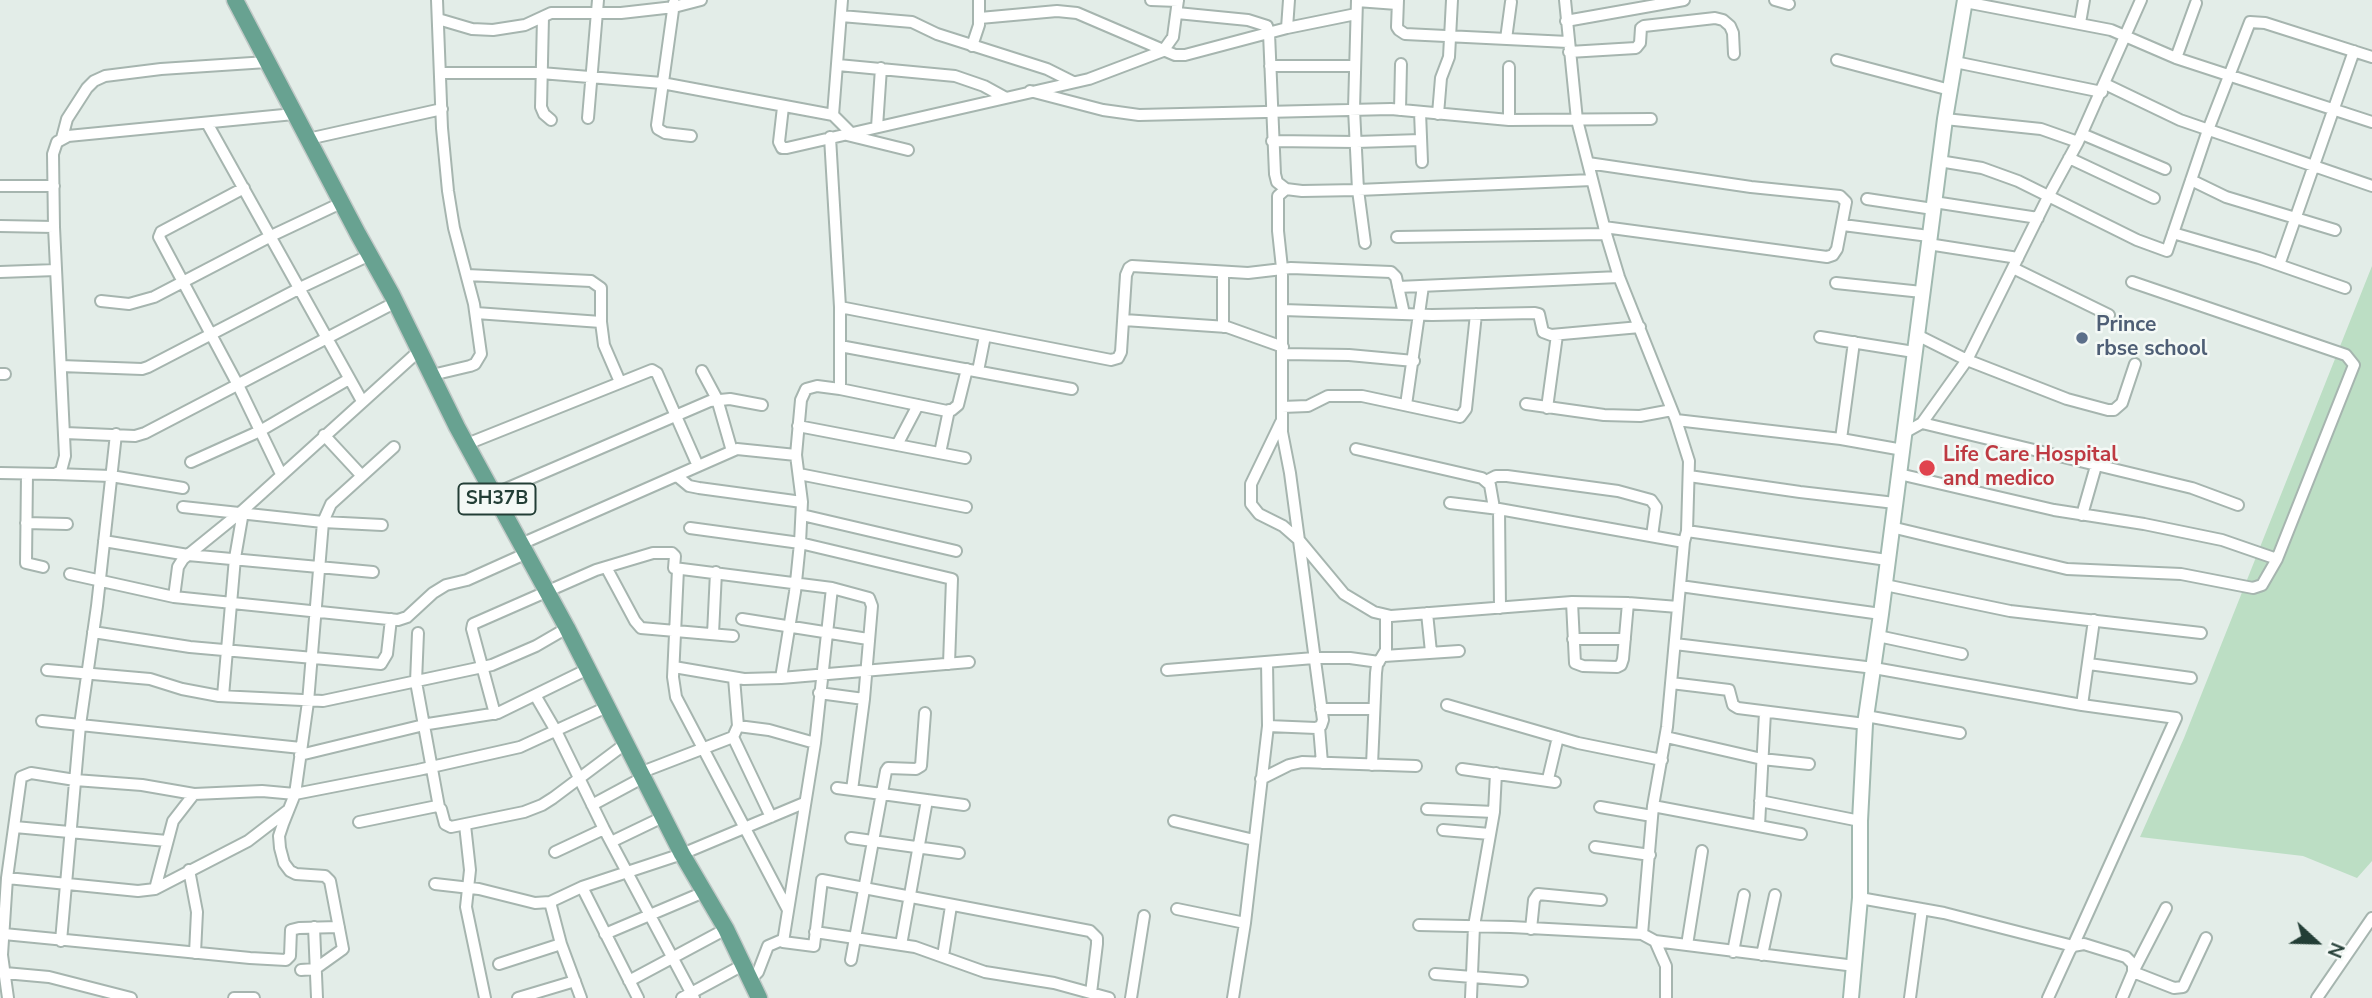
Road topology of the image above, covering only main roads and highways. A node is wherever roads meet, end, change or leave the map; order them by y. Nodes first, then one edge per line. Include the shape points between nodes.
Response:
1 (234, 0) edge
2 (759, 998) edge

1 - 2 main road, SH37B

